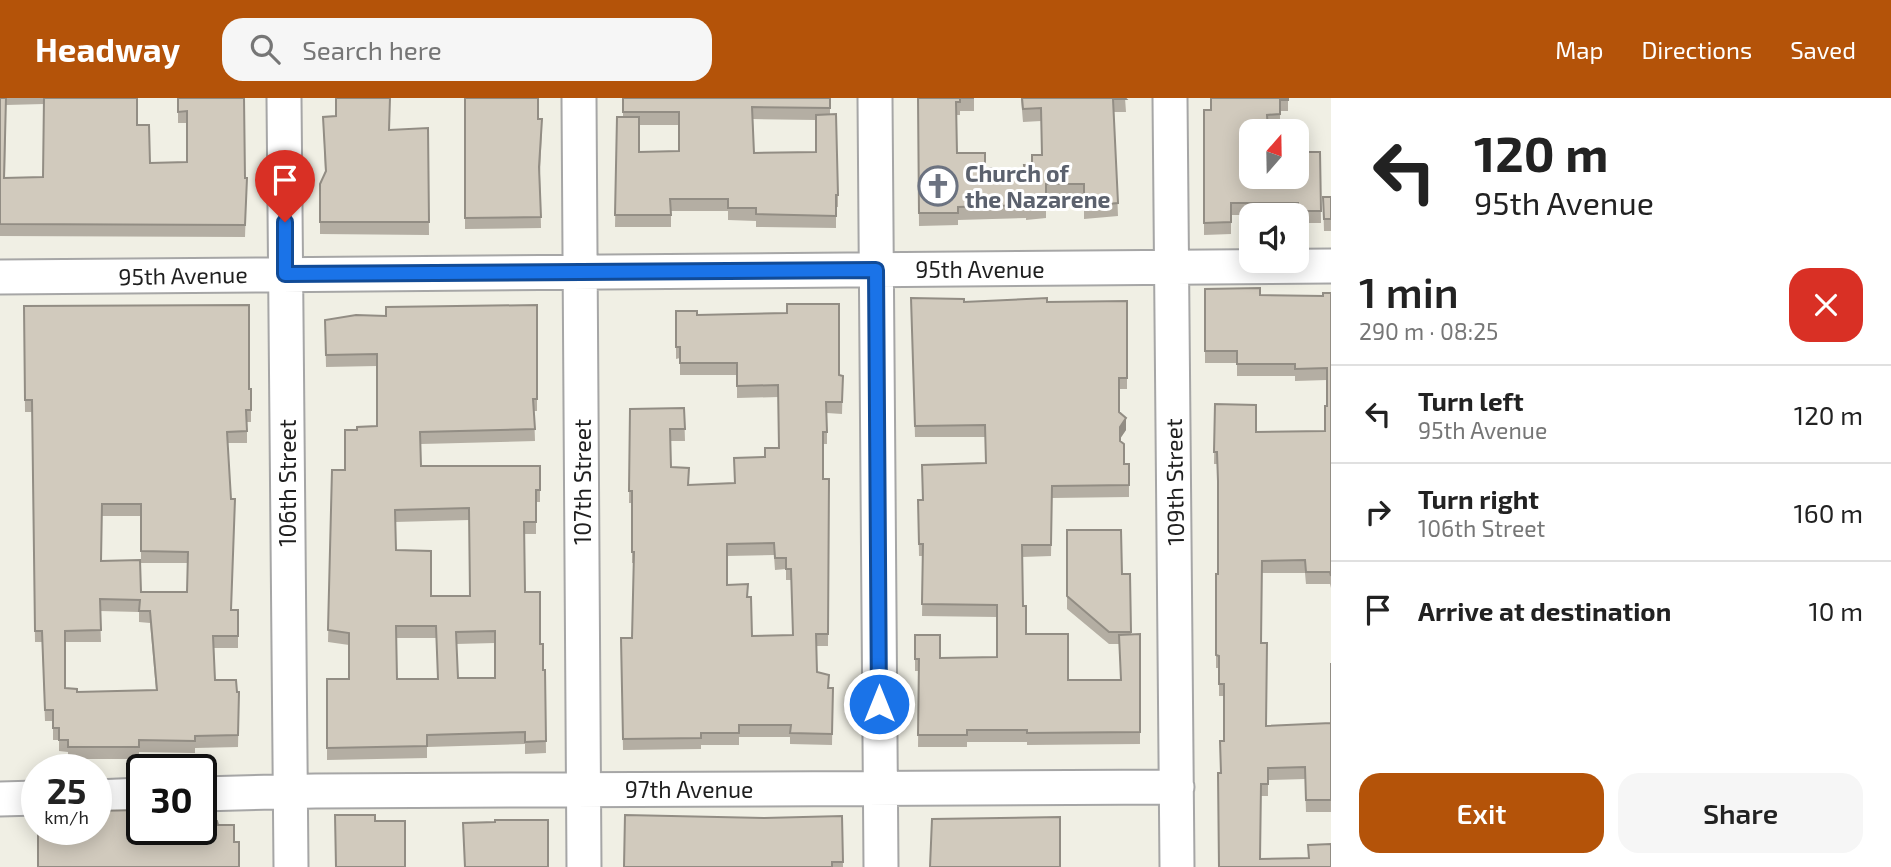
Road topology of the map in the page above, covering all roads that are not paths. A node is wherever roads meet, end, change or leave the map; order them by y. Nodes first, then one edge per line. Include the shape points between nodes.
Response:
1 (284, 98) edge
2 (579, 98) edge
3 (875, 98) edge
4 (1170, 98) edge
5 (1331, 266) edge
6 (1171, 267) junction
7 (876, 270) junction
8 (581, 272) junction
9 (285, 274) junction
10 (0, 277) edge
11 (1177, 787) junction
12 (880, 788) junction
13 (584, 790) junction
14 (290, 791) junction
15 (217, 793) edge
16 (21, 798) edge
17 (0, 799) edge
18 (290, 867) edge
19 (584, 867) edge
20 (881, 867) edge
21 (1177, 867) edge

1 - 9 street, 106th Street
2 - 8 street, 107th Street
3 - 7 street
4 - 6 street, 109th Street
5 - 6 street, 95th Avenue
6 - 7 street, 95th Avenue
6 - 11 street, 109th Street
7 - 8 street, 95th Avenue
7 - 12 street
8 - 9 street, 95th Avenue
8 - 13 street, 107th Street
9 - 10 street, 95th Avenue
9 - 14 street, 106th Street
11 - 12 street, 97th Avenue
11 - 21 street, 109th Street
12 - 13 street, 97th Avenue
12 - 20 street
13 - 14 street, 97th Avenue
13 - 19 street, 107th Street
14 - 15 street, 97th Avenue
14 - 18 street, 106th Street
16 - 17 street

